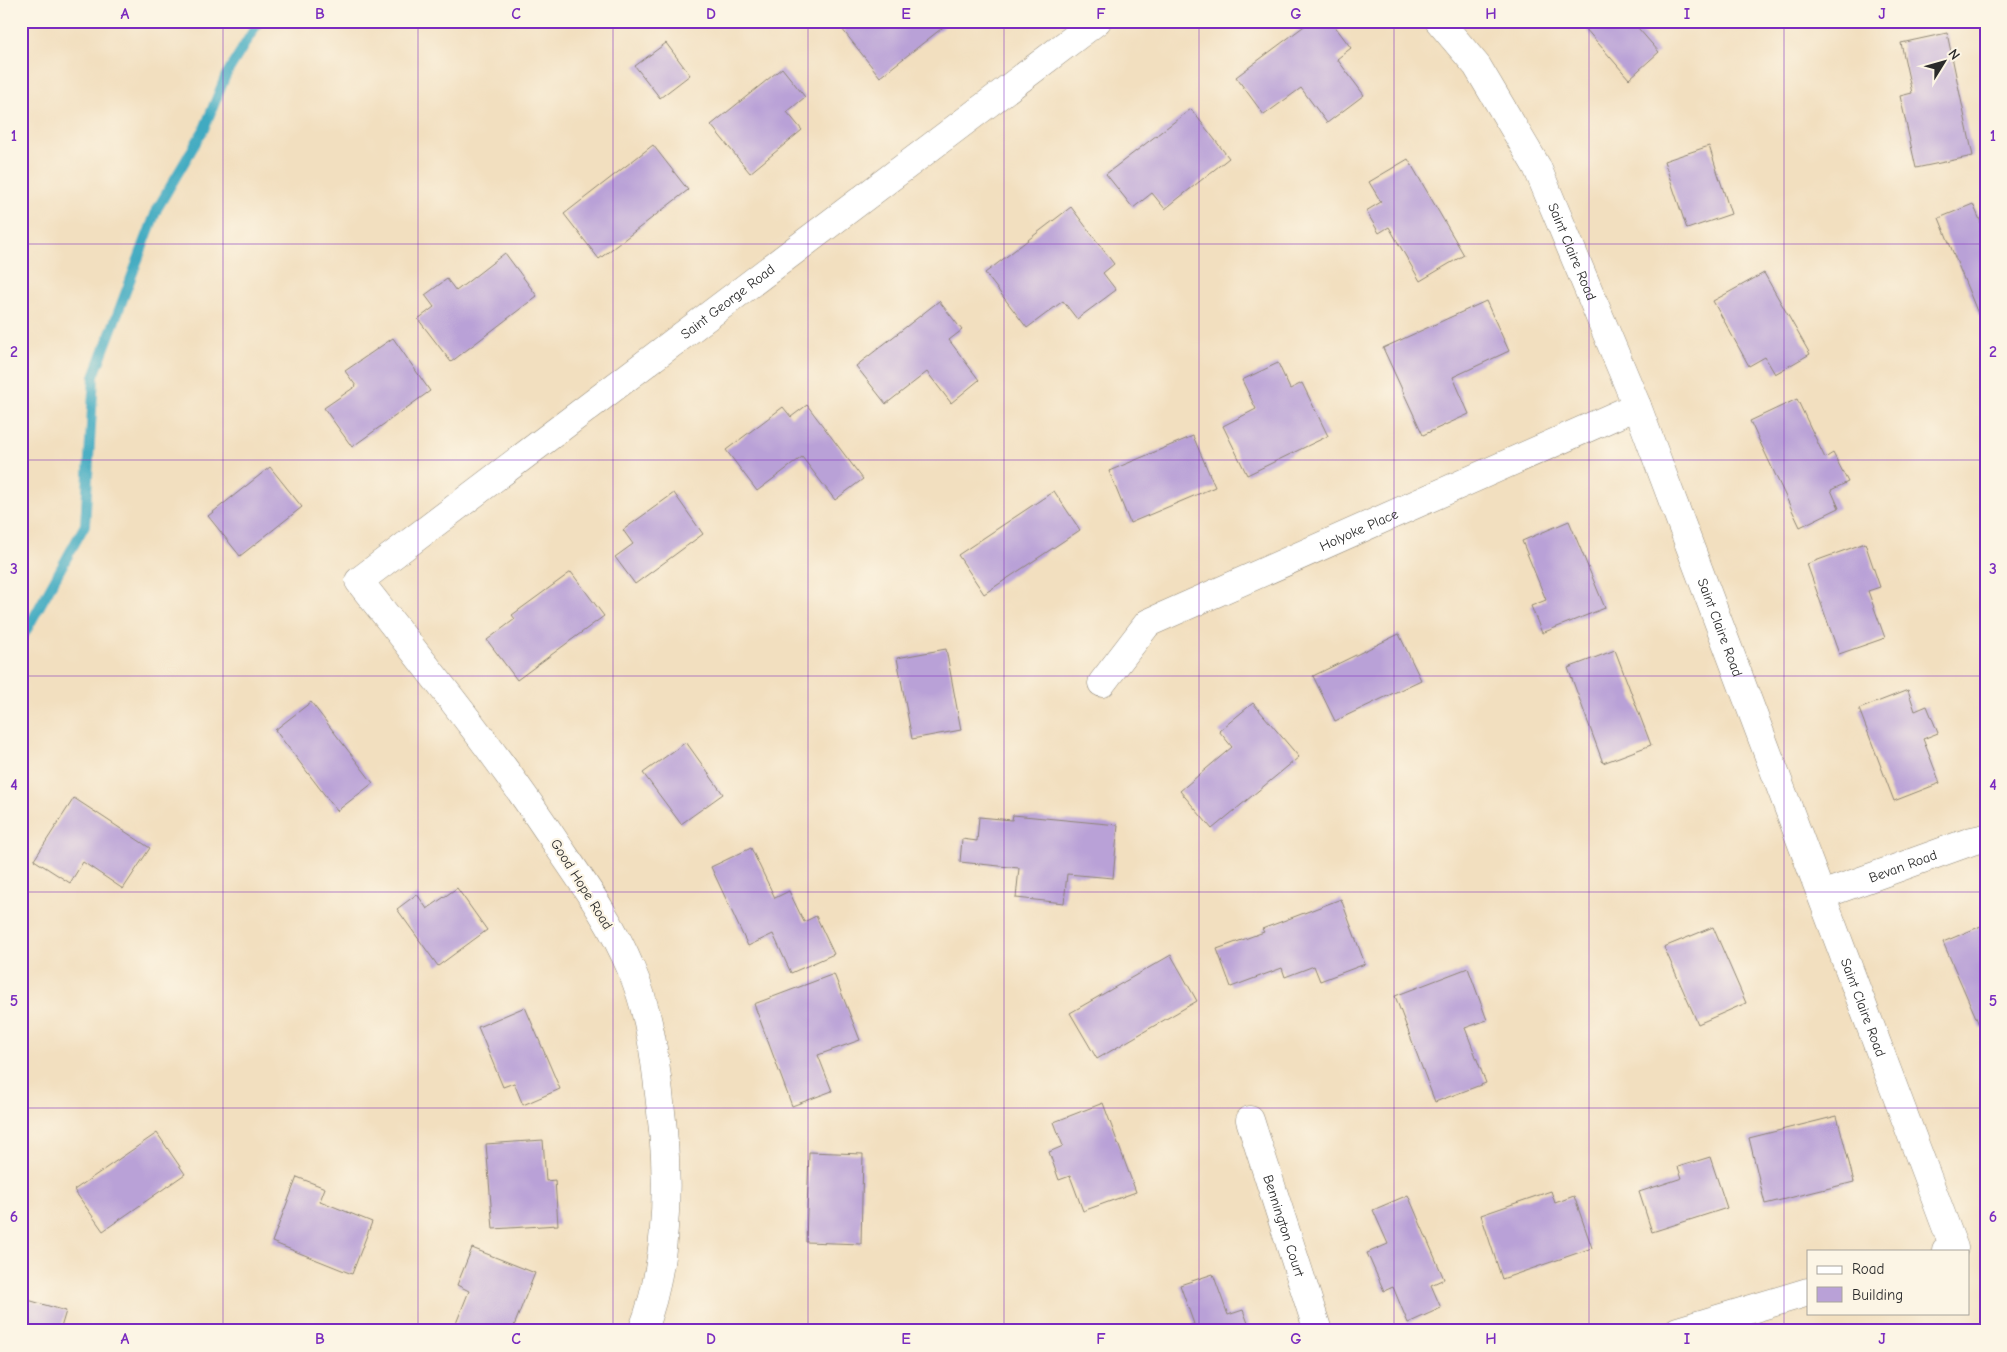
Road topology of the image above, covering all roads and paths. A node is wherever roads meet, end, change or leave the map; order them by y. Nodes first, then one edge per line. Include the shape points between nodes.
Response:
1 (1097, 21) edge
2 (1440, 21) edge
3 (1638, 406) junction
4 (359, 581) joint
5 (1102, 683) dead end
6 (1986, 838) edge
7 (1822, 895) junction
8 (1250, 1120) dead end
9 (1949, 1250) edge
10 (1807, 1292) edge
11 (642, 1331) edge
12 (1318, 1331) edge
13 (1678, 1331) edge

1 - 4 street, Saint George Road
2 - 3 street, Saint Claire Road via 1477,66 1537,167
3 - 5 street, Holyoke Place via 1148,624
3 - 7 street, Saint Claire Road
4 - 11 street, Good Hope Road via 520,788 604,915 632,969 645,1012 655,1064 666,1163 664,1224 656,1284
6 - 7 street, Bevan Road
7 - 9 street, Saint Claire Road via 1954,1248
8 - 12 street, Bennington Court
10 - 13 street

